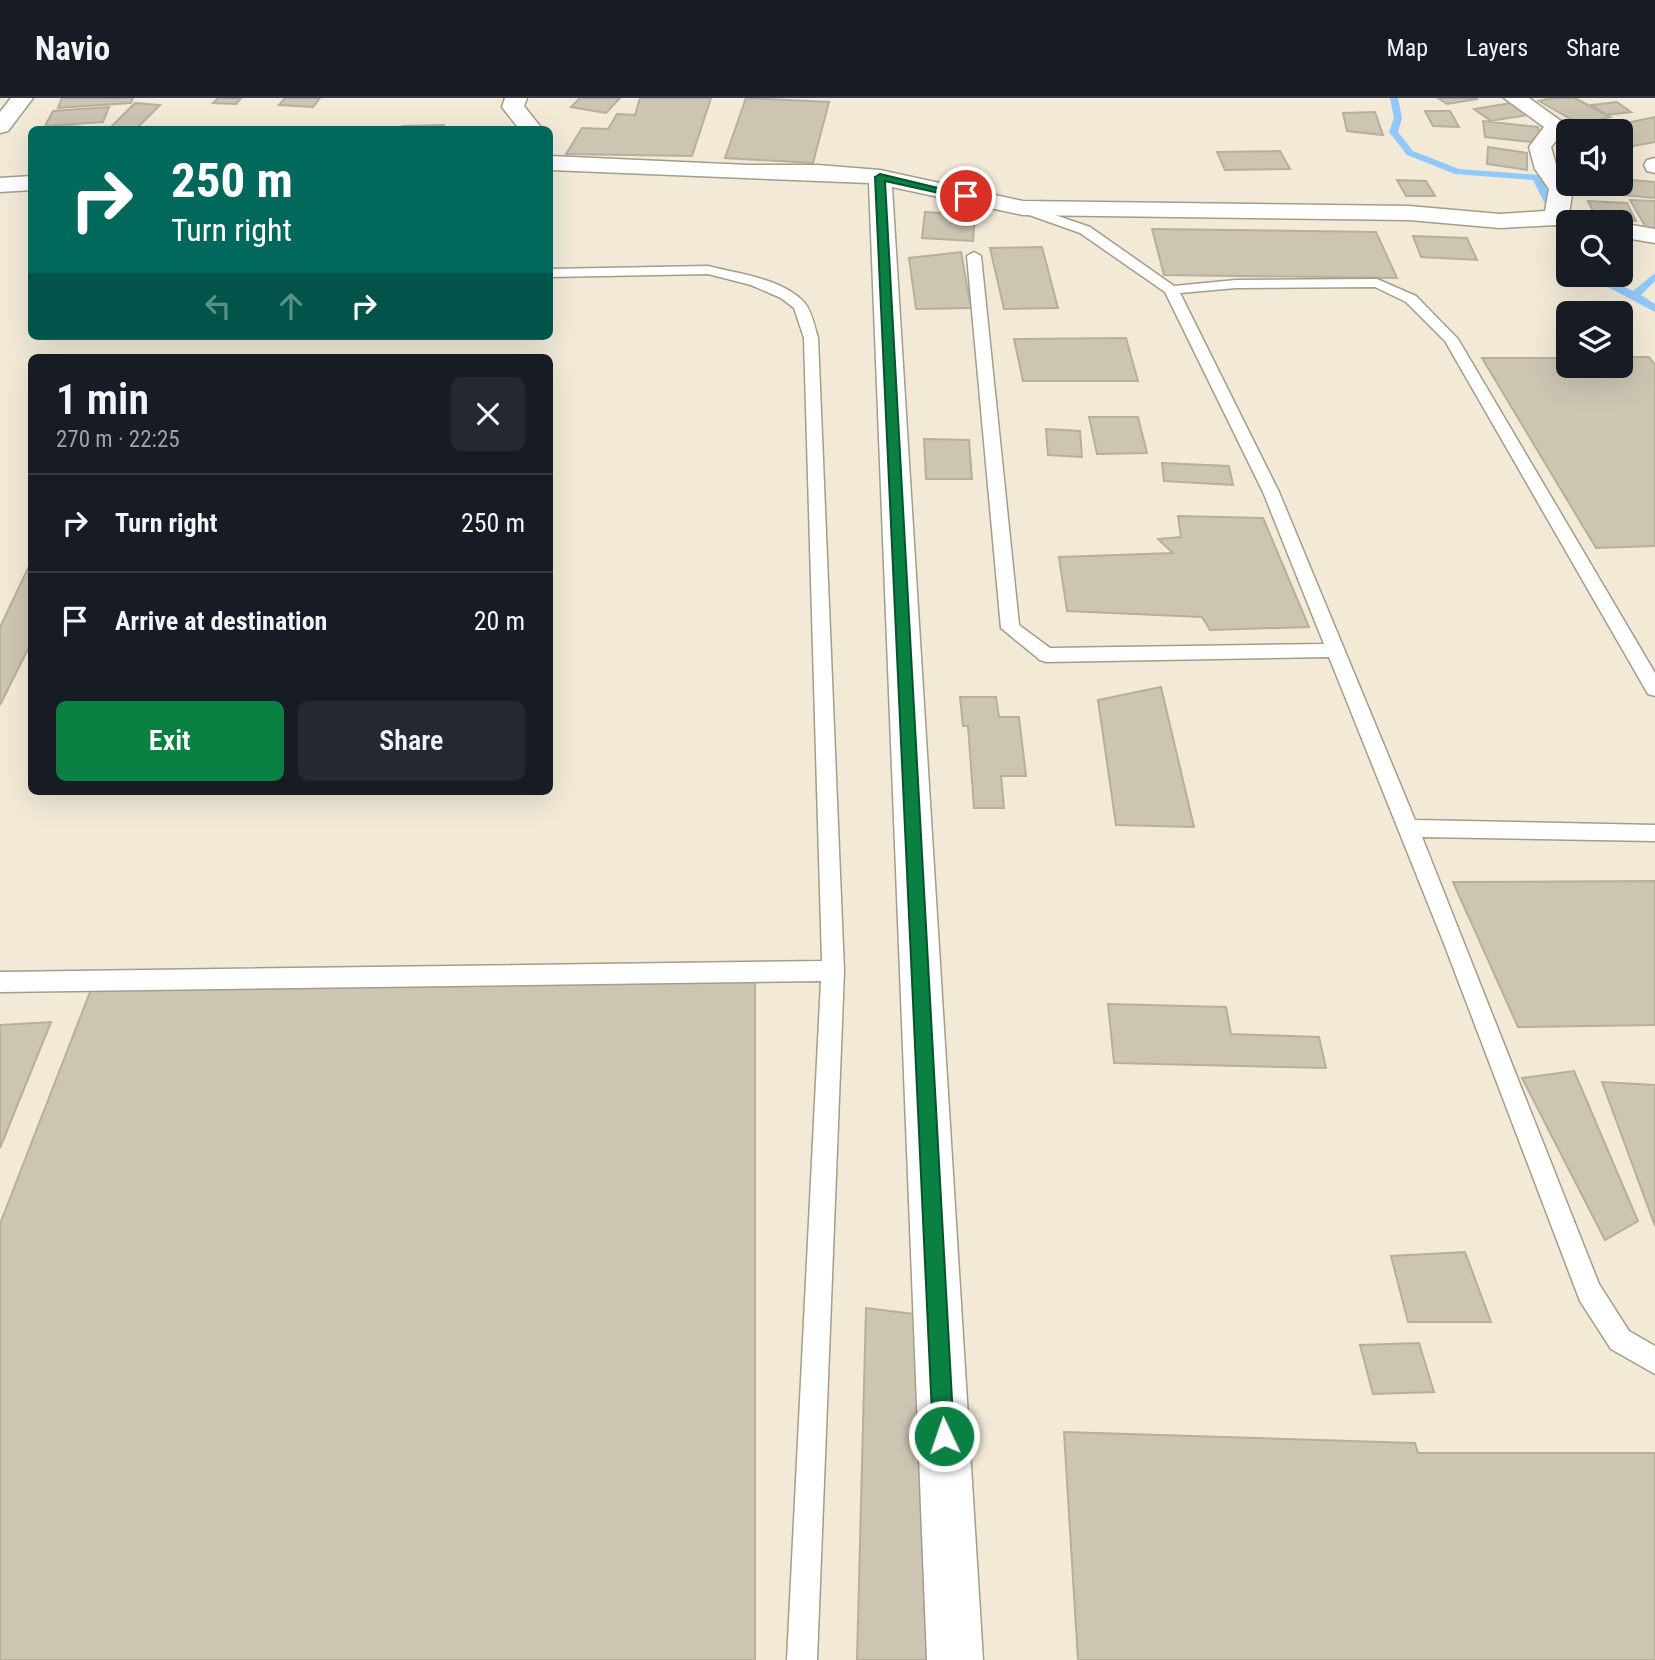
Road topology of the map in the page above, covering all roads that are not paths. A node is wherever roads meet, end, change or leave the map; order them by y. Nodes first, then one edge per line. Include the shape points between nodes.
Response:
1 (22, 98) edge
2 (516, 98) edge
3 (1515, 98) edge
4 (0, 126) edge
5 (529, 126) edge
6 (553, 159) edge
7 (880, 177) junction
8 (28, 183) edge
9 (0, 185) edge
10 (1023, 208) junction
11 (1565, 210) edge
12 (1556, 220) edge
13 (1633, 232) edge
14 (1655, 236) edge
15 (974, 256) dead end
16 (553, 273) edge
17 (1171, 290) junction
18 (1335, 650) junction
19 (1655, 689) edge
20 (1406, 828) junction
21 (1655, 833) edge
22 (833, 971) junction
23 (0, 982) edge
24 (1655, 1361) edge
25 (802, 1660) edge
26 (955, 1660) edge

1 - 4 street
2 - 5 street via 513,107
3 - 11 street via 1557,126 1539,147 1546,169 1561,189
6 - 7 street
7 - 10 street
7 - 26 street
8 - 9 street
10 - 12 street via 1409,213 1500,221
10 - 17 lane via 1085,230
13 - 14 street
15 - 18 lane via 1010,628 1046,655
16 - 22 lane via 708,270 756,282 800,306 811,338
17 - 18 lane via 1271,492
17 - 19 lane via 1236,284 1377,283 1411,299 1451,339
18 - 20 lane
20 - 21 lane
20 - 24 lane via 1589,1292 1620,1340
22 - 23 lane
22 - 25 lane

